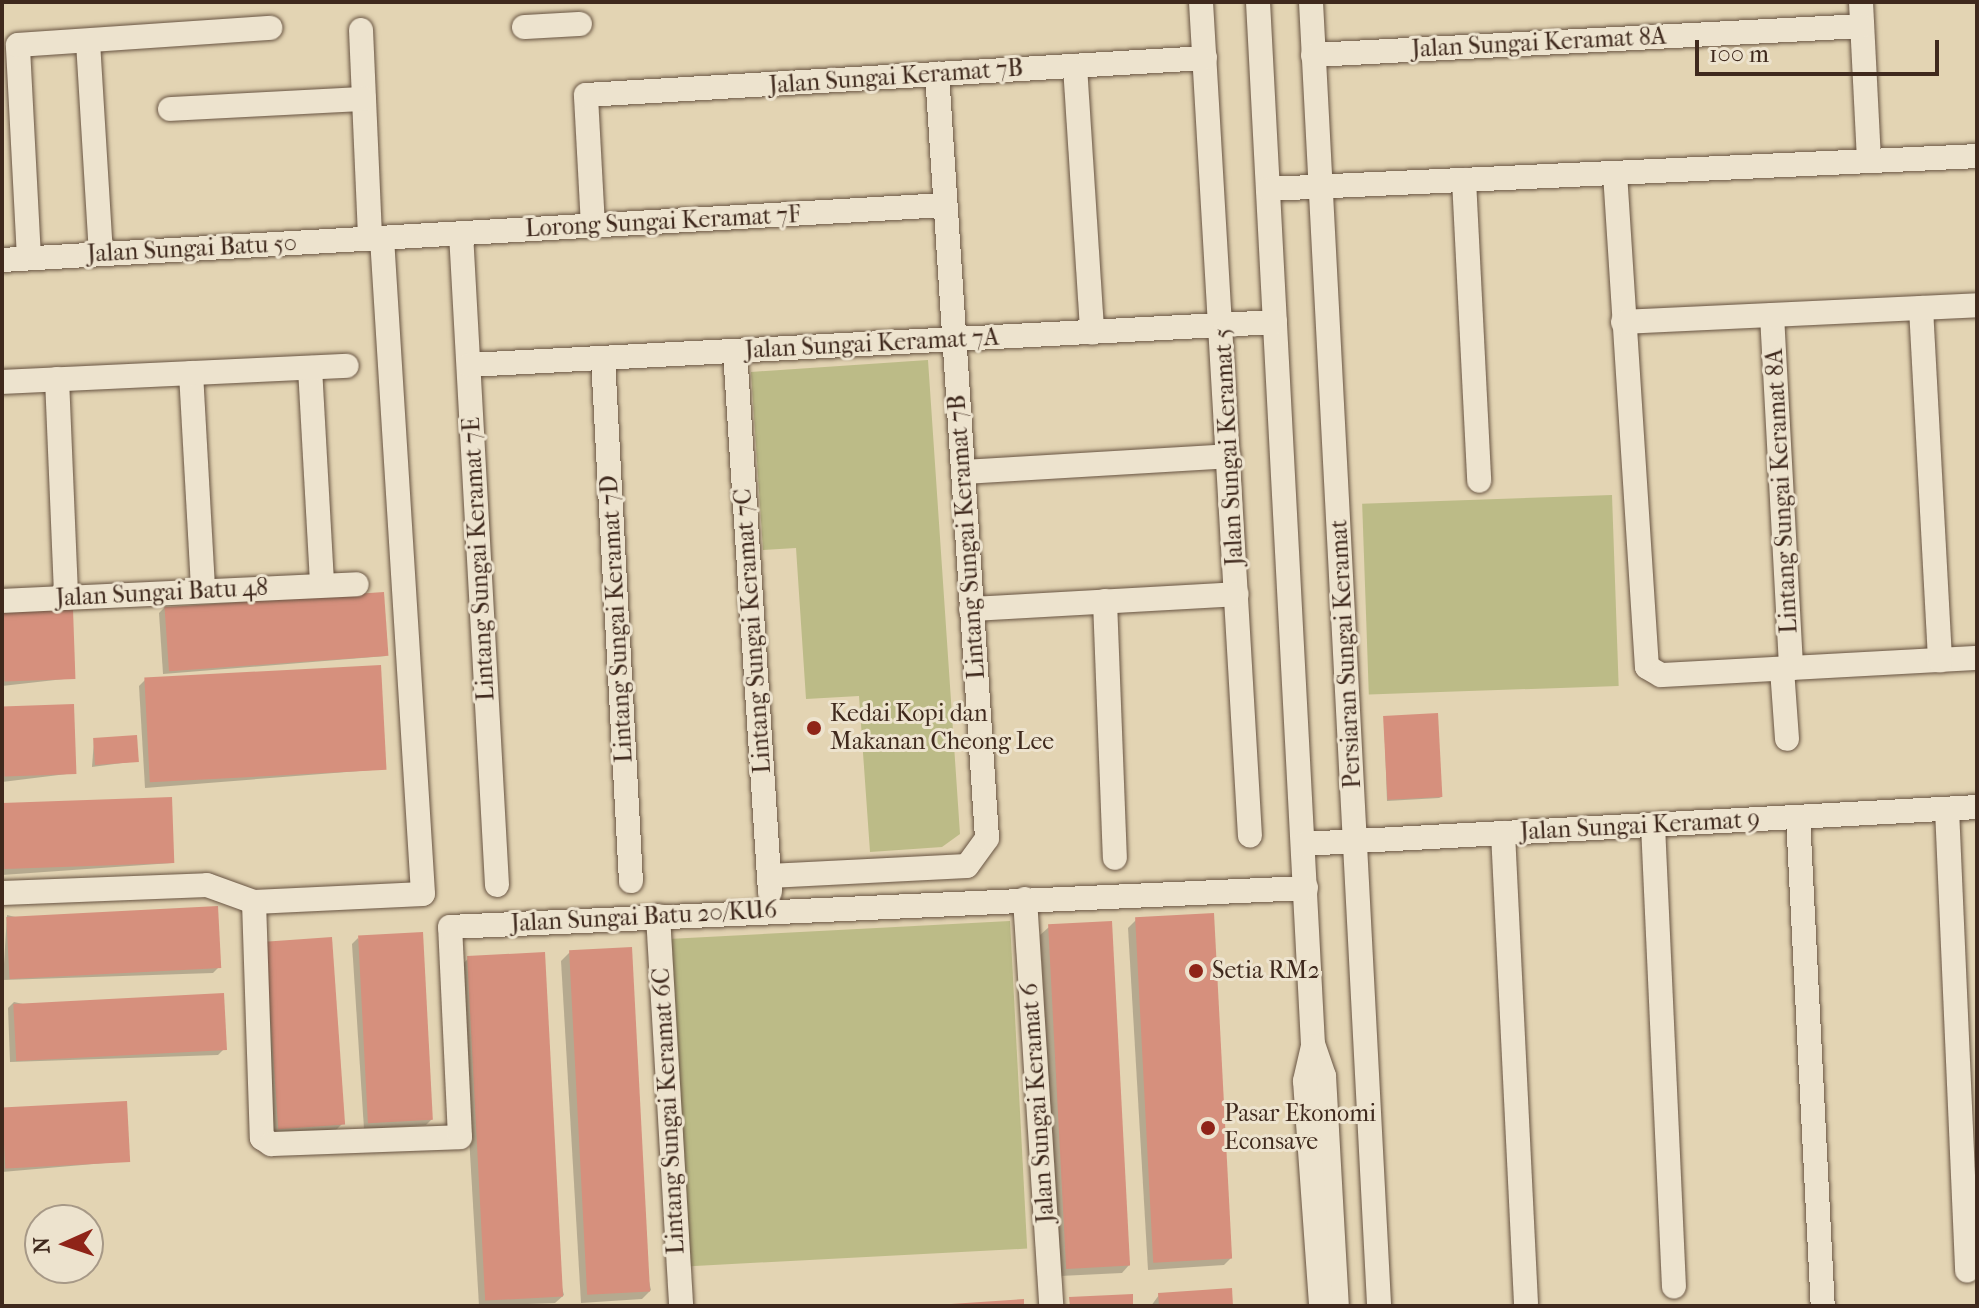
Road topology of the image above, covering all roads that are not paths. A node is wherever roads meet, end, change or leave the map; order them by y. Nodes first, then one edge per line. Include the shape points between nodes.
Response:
1 (1201, 2) edge
2 (1258, 2) edge
3 (1311, 2) edge
4 (1861, 14) edge
5 (580, 24) dead end
6 (524, 27) dead end
7 (270, 28) dead end
8 (361, 30) dead end
9 (88, 42) junction
10 (10, 46) edge
11 (1313, 55) junction
12 (1205, 58) junction
13 (1075, 66) junction
14 (937, 74) junction
15 (364, 99) junction
16 (170, 109) dead end
17 (12, 118) edge
18 (1977, 156) edge
19 (1869, 161) junction
20 (1615, 173) junction
21 (1464, 180) junction
22 (1320, 186) junction
23 (1268, 189) junction
24 (944, 205) junction
25 (593, 226) junction
26 (461, 233) junction
27 (376, 238) junction
28 (101, 254) junction
29 (29, 258) junction
30 (2, 260) edge
31 (1977, 305) edge
32 (1921, 308) junction
33 (1772, 315) junction
34 (1275, 322) junction
35 (1623, 322) junction
36 (1222, 325) junction
37 (1092, 332) junction
38 (954, 339) junction
39 (735, 351) junction
40 (603, 358) junction
41 (469, 365) junction
42 (347, 366) dead end
43 (310, 368) junction
44 (191, 373) junction
45 (57, 379) junction
46 (2, 382) edge
47 (1229, 456) junction
48 (963, 472) junction
49 (1479, 481) dead end
50 (357, 584) dead end
51 (322, 585) junction
52 (203, 591) junction
53 (1237, 594) junction
54 (66, 598) junction
55 (2, 601) edge
56 (1105, 601) junction
57 (971, 609) junction
58 (1977, 658) edge
59 (1940, 660) junction
60 (1787, 669) junction
61 (1787, 739) dead end
62 (1977, 807) edge
63 (1947, 809) junction
64 (1798, 817) junction
65 (1653, 825) junction
66 (1503, 833) junction
67 (1250, 836) dead end
68 (1357, 841) junction
69 (1303, 844) junction
70 (1115, 858) dead end
71 (769, 876) junction
72 (631, 881) dead end
73 (497, 885) dead end
74 (1306, 888) junction
75 (2, 893) edge
76 (423, 894) junction
77 (1025, 899) junction
78 (254, 902) junction
79 (771, 910) junction
80 (658, 916) junction
81 (450, 927) junction
82 (1313, 1044) junction
83 (1967, 1271) dead end
84 (1674, 1287) dead end
85 (1526, 1303) dead end
86 (681, 1306) edge
87 (1051, 1306) edge
88 (1321, 1306) edge
89 (1337, 1306) edge
90 (1379, 1306) edge
91 (1823, 1306) edge

1 - 12 street, Jalan Sungai Keramat 5
2 - 23 street
3 - 11 street, Persiaran Sungai Keramat
4 - 11 street, Jalan Sungai Keramat 8A
4 - 19 street
5 - 6 street
7 - 9 street
8 - 15 street
9 - 10 street
9 - 28 street
10 - 17 street
11 - 22 street, Persiaran Sungai Keramat
12 - 13 street, Jalan Sungai Keramat 7B
12 - 36 street, Jalan Sungai Keramat 5
13 - 14 street, Jalan Sungai Keramat 7B
13 - 37 street
14 - 24 street, Lintang Sungai Keramat 7B
14 - 25 street, Jalan Sungai Keramat 7B via 586,95
15 - 16 street
15 - 27 street
17 - 29 street
18 - 19 street
19 - 20 street
20 - 21 street
20 - 35 street
21 - 22 street
21 - 49 street
22 - 23 street
22 - 68 street, Persiaran Sungai Keramat
23 - 34 street
24 - 25 street, Lorong Sungai Keramat 7F
24 - 38 street, Lintang Sungai Keramat 7B
25 - 26 street, Lorong Sungai Keramat 7F
26 - 27 street, Lorong Sungai Keramat 7F
26 - 41 street, Lintang Sungai Keramat 7E
27 - 28 street, Jalan Sungai Batu 50
27 - 76 street
28 - 29 street, Jalan Sungai Batu 50
29 - 30 street, Jalan Sungai Batu 50
31 - 32 street
32 - 33 street
32 - 59 street
33 - 35 street
33 - 60 street, Lintang Sungai Keramat 8A
34 - 36 street, Jalan Sungai Keramat 7A
34 - 69 street
35 - 60 street via 1647,667 1661,675
36 - 37 street, Jalan Sungai Keramat 7A
36 - 47 street, Jalan Sungai Keramat 5
37 - 38 street, Jalan Sungai Keramat 7A
38 - 39 street, Jalan Sungai Keramat 7A
38 - 48 street, Lintang Sungai Keramat 7B
39 - 40 street, Jalan Sungai Keramat 7A
39 - 71 street, Lintang Sungai Keramat 7C
40 - 41 street, Jalan Sungai Keramat 7A
40 - 72 street, Lintang Sungai Keramat 7D
41 - 73 street, Lintang Sungai Keramat 7E
42 - 43 street
43 - 44 street
43 - 51 street
44 - 45 street
44 - 52 street
45 - 46 street
45 - 54 street
47 - 48 street
47 - 53 street, Jalan Sungai Keramat 5
48 - 57 street, Lintang Sungai Keramat 7B
50 - 51 street, Jalan Sungai Batu 48
51 - 52 street, Jalan Sungai Batu 48
52 - 54 street, Jalan Sungai Batu 48
53 - 56 street
53 - 67 street, Jalan Sungai Keramat 5
54 - 55 street, Jalan Sungai Batu 48
56 - 57 street
56 - 70 street
57 - 71 street, Lintang Sungai Keramat 7B via 987,838 980,857 967,866
58 - 59 street
59 - 60 street
60 - 61 street, Lintang Sungai Keramat 8A
62 - 63 street, Jalan Sungai Keramat 9
63 - 64 street, Jalan Sungai Keramat 9
63 - 83 street
64 - 65 street, Jalan Sungai Keramat 9
64 - 91 street
65 - 66 street, Jalan Sungai Keramat 9
65 - 84 street
66 - 68 street, Jalan Sungai Keramat 9
66 - 85 street
68 - 69 street, Jalan Sungai Keramat 9
68 - 90 street, Persiaran Sungai Keramat
69 - 74 street
71 - 79 street, Lintang Sungai Keramat 7C
74 - 77 street, Jalan Sungai Batu 20/KU6
74 - 82 street
75 - 78 street via 207,885
76 - 78 street
76 - 81 street
77 - 79 street, Jalan Sungai Batu 20/KU6
77 - 87 street, Jalan Sungai Keramat 6
78 - 81 street via 265,1143 460,1137
79 - 80 street, Jalan Sungai Batu 20/KU6
80 - 81 street, Jalan Sungai Batu 20/KU6
80 - 86 street, Lintang Sungai Keramat 6C
82 - 88 street via 1305,1081
82 - 89 street via 1324,1076

